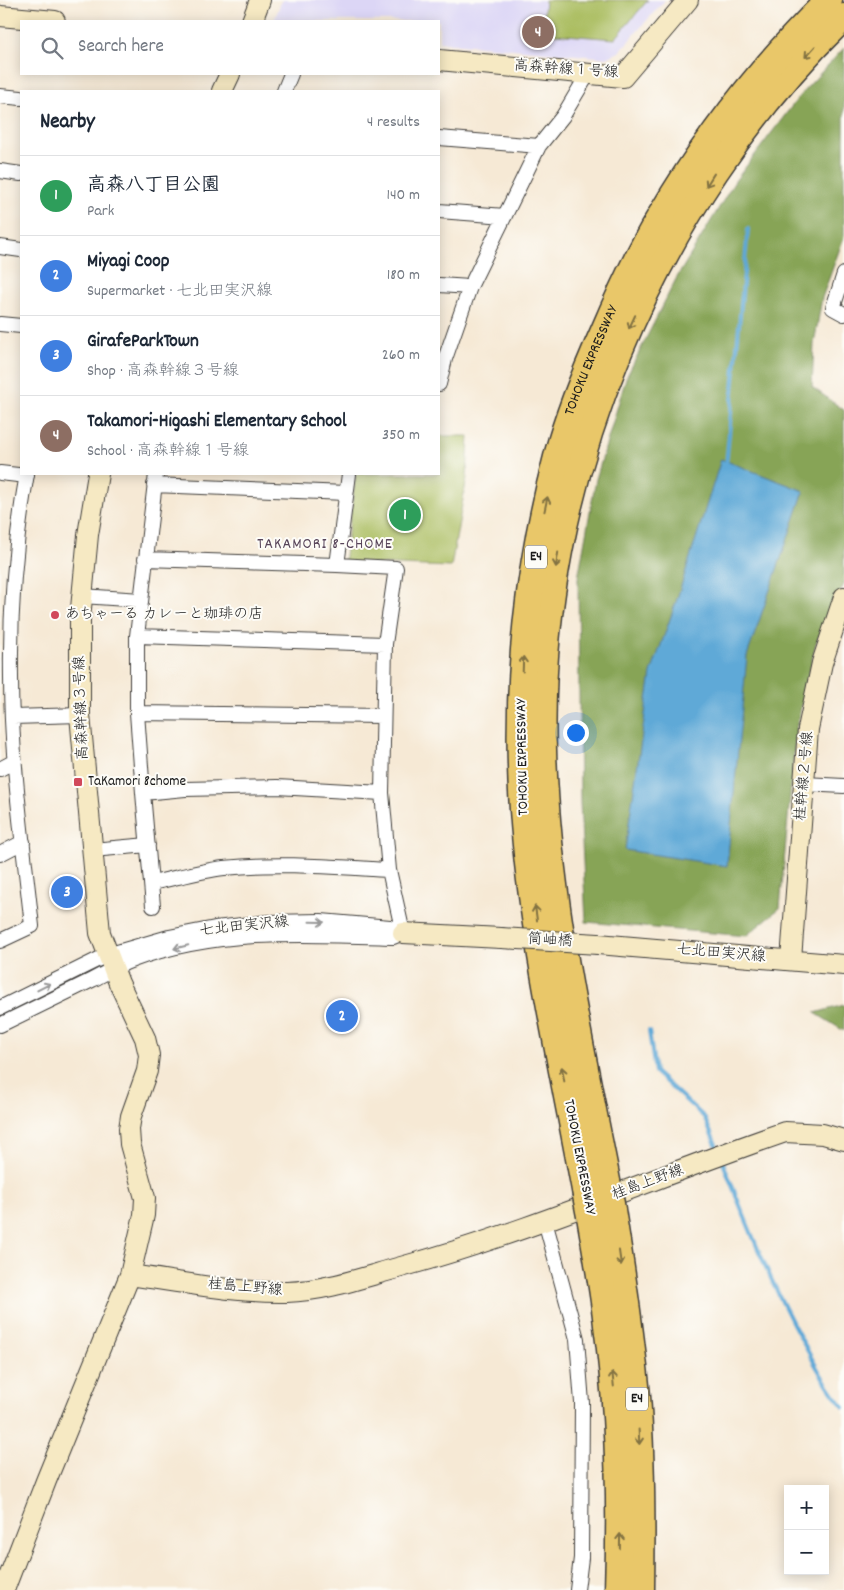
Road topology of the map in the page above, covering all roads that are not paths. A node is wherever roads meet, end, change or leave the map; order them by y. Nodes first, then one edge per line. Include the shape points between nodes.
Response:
1 (260, 0) edge
2 (688, 0) edge
3 (830, 0) edge
4 (0, 16) edge
5 (844, 17) edge
6 (44, 20) edge
7 (252, 20) edge
8 (440, 60) edge
9 (588, 74) junction
10 (230, 75) edge
11 (291, 75) edge
12 (222, 90) edge
13 (284, 90) edge
14 (0, 96) edge
15 (20, 98) edge
16 (440, 138) edge
17 (539, 146) junction
18 (0, 171) edge
19 (20, 174) edge
20 (440, 211) edge
21 (505, 216) junction
22 (0, 247) edge
23 (20, 250) edge
24 (844, 274) edge
25 (440, 285) edge
26 (470, 287) junction
27 (844, 314) edge
28 (0, 324) edge
29 (20, 326) edge
30 (442, 358) edge
31 (440, 375) edge
32 (0, 473) edge
33 (20, 474) edge
34 (27, 475) edge
35 (98, 475) edge
36 (349, 475) edge
37 (155, 480) edge
38 (346, 494) junction
39 (145, 559) junction
40 (336, 565) junction
41 (6, 588) edge
42 (82, 596) junction
43 (844, 598) edge
44 (141, 600) junction
45 (137, 636) junction
46 (385, 644) junction
47 (5, 680) edge
48 (138, 713) junction
49 (80, 715) junction
50 (383, 716) junction
51 (13, 717) junction
52 (15, 762) junction
53 (0, 769) edge
54 (804, 784) junction
55 (844, 786) edge
56 (142, 793) junction
57 (382, 793) junction
58 (23, 842) junction
59 (148, 844) junction
60 (92, 850) junction
61 (0, 854) edge
62 (389, 870) junction
63 (152, 883) junction
64 (154, 906) dead end
65 (403, 933) junction
66 (501, 938) joint
67 (0, 942) edge
68 (598, 944) joint
69 (791, 960) junction
70 (110, 962) junction
71 (844, 965) edge
72 (0, 1008) edge
73 (0, 1025) edge
74 (844, 1140) edge
75 (599, 1201) junction
76 (545, 1221) junction
77 (130, 1275) junction
78 (4, 1590) edge
79 (577, 1590) edge
80 (618, 1590) edge
81 (641, 1590) edge

1 - 7 street
2 - 9 street, 高森幹線１号線 via 623,77
75 -> 3 highway, TOHOKU EXPRESSWAY / E4 via 544,970 523,812 524,644 539,537 559,450 589,366 623,286 659,218 699,155 739,101
4 - 6 street
5 -> 75 highway, TOHOKU EXPRESSWAY / E4 via 779,86 737,141 680,227 642,300 600,398 558,553 547,628 542,749 556,904
8 - 9 street, 高森幹線１号線
9 - 17 street via 563,116
10 - 12 street
11 - 13 street
14 - 15 street
16 - 17 street
17 - 21 street
18 - 19 street
20 - 21 street
21 - 26 street
22 - 23 street
24 - 27 street via 833,308
25 - 26 street
26 - 30 street
28 - 29 street
30 - 31 street
32 - 33 street
34 - 41 street
35 - 42 street, 高森幹線３号線
36 - 38 street
37 - 38 street
37 - 39 street
38 - 40 street
39 - 40 street
39 - 44 street
40 - 46 street via 396,568
41 - 47 street
42 - 44 street
42 - 49 street, 高森幹線３号線
43 - 54 street, 桂幹線２号線 via 816,684 808,729
44 - 45 street
45 - 46 street
45 - 48 street
46 - 50 street
47 - 51 street
48 - 50 street
48 - 56 street
49 - 51 street
49 - 60 street, 高森幹線３号線
50 - 57 street
51 - 52 street
52 - 53 street
52 - 58 street
54 - 55 street
54 - 69 street, 桂幹線２号線
56 - 57 street via 277,787
56 - 59 street
57 - 62 street
58 - 61 street
58 - 67 street via 32,926
59 - 60 street
59 - 63 street
60 - 70 street, 高森幹線３号線 via 100,933
62 - 63 street via 266,865 222,868
62 - 65 street
63 - 64 street
65 - 66 street, 七北田実沢線
65 - 70 street, 七北田実沢線 via 390,927 321,921 268,922 187,933 129,947
66 - 68 street, 筒岫橋, bridge
68 - 69 street, 七北田実沢線
69 - 71 street, 七北田実沢線
72 -> 70 street, 七北田実沢線
70 - 73 street
70 - 77 street, 高森幹線３号線 via 145,1038 149,1055 129,1129 145,1198
74 - 76 street, 桂島上野線 via 823,1134 785,1132
80 -> 75 highway, TOHOKU EXPRESSWAY / E4 via 618,1454
75 -> 81 highway, TOHOKU EXPRESSWAY / E4 via 629,1320 637,1396
76 - 77 street, 桂島上野線 via 446,1254 330,1286 288,1292 252,1291
76 - 79 street via 577,1339 582,1403
77 - 78 street

